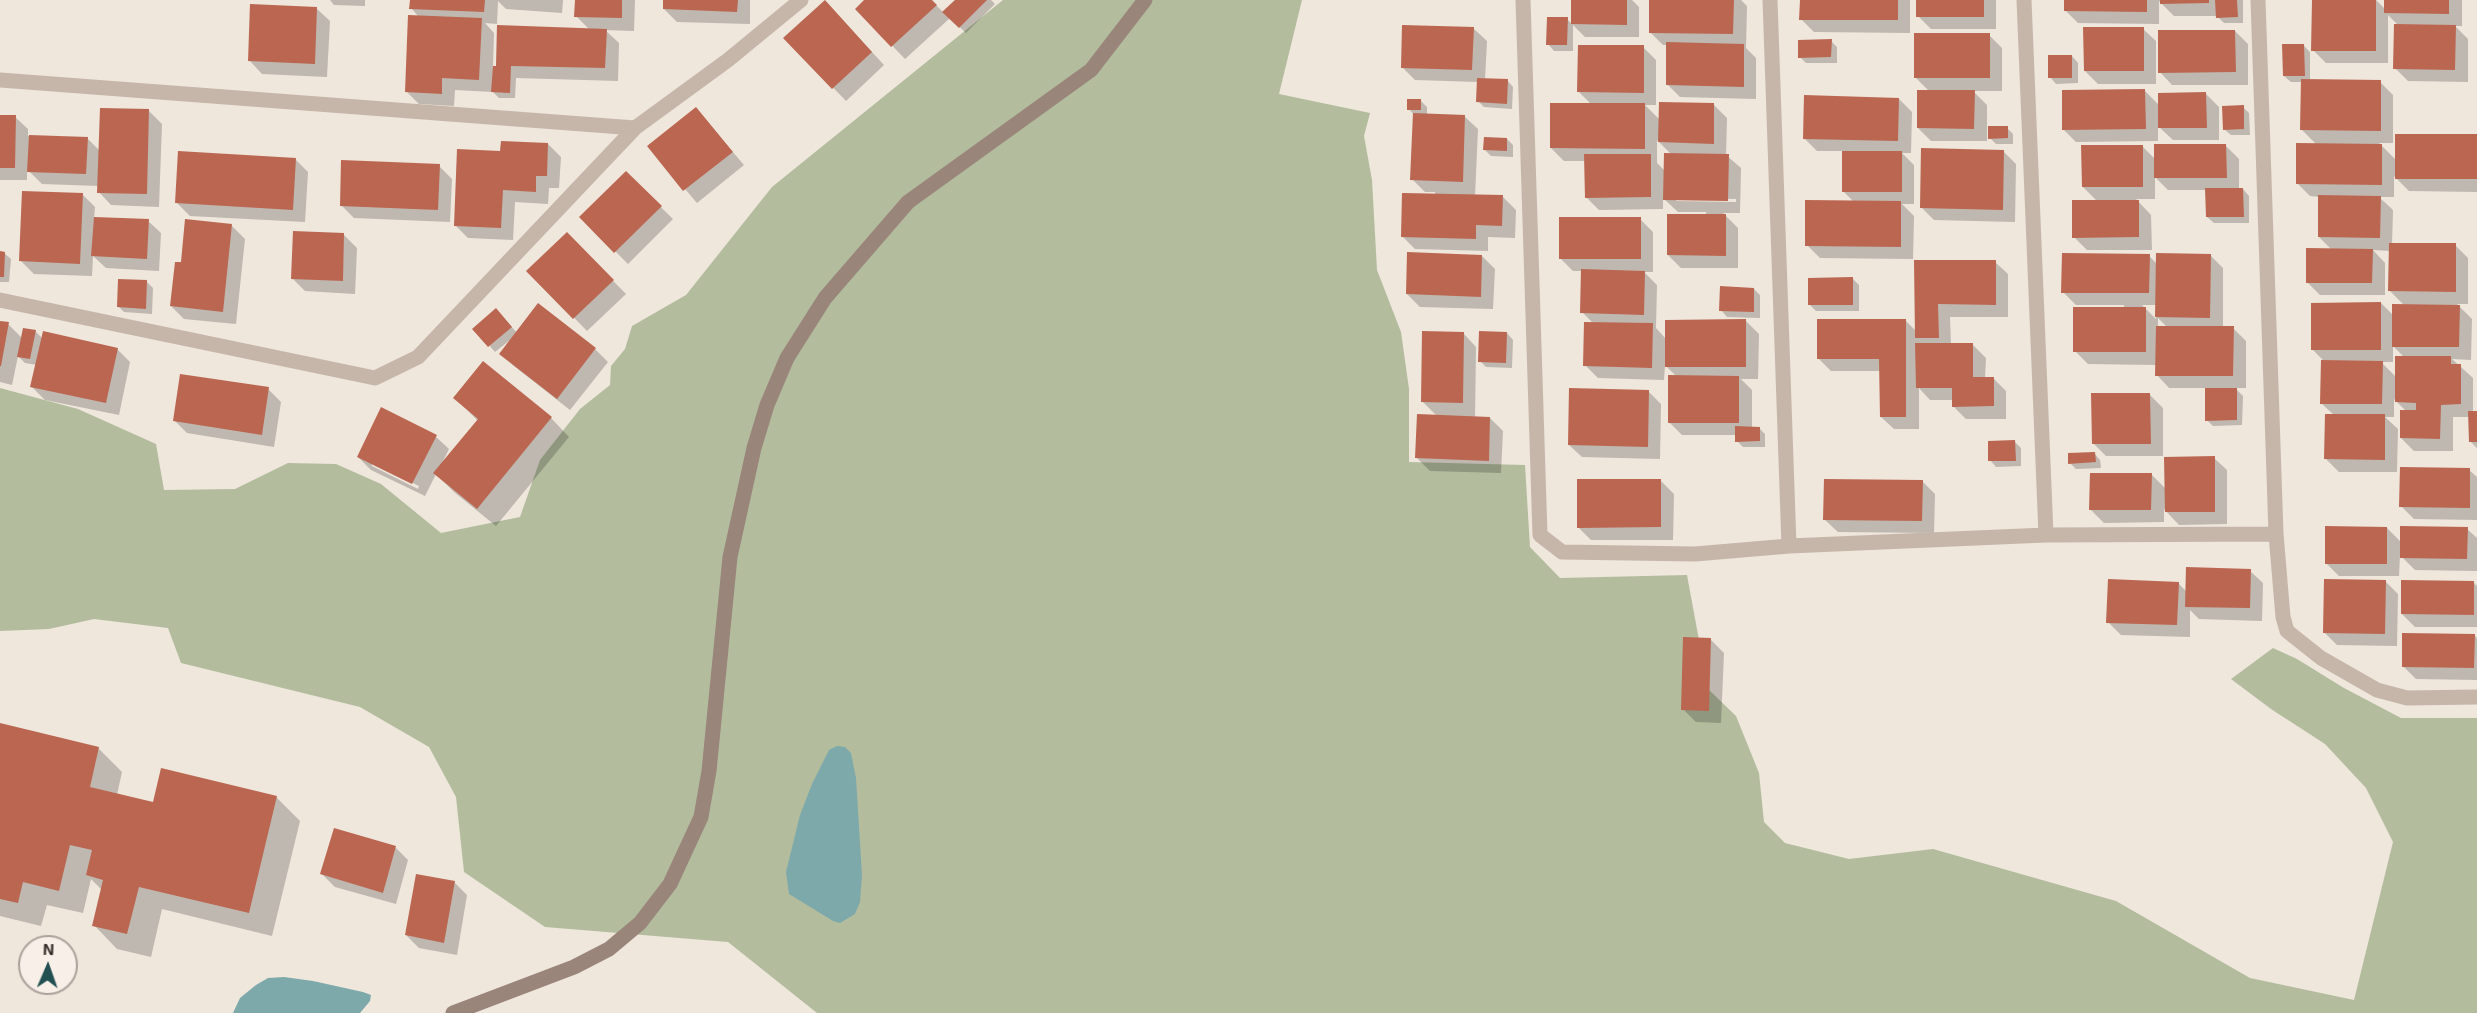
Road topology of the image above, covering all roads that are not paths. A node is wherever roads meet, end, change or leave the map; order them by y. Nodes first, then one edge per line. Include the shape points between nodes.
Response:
1 (801, 0) edge
2 (1145, 0) edge
3 (1522, 0) edge
4 (1770, 0) edge
5 (2024, 0) edge
6 (2258, 0) edge
7 (0, 80) edge
8 (635, 128) junction
9 (0, 300) edge
10 (2276, 534) junction
11 (2046, 535) junction
12 (1789, 546) junction
13 (2477, 697) edge
14 (453, 1013) edge

1 - 8 street
2 - 14 street via 1091,70 908,202 825,298 787,358 754,448 730,557 701,817 670,884 640,923 609,949 574,967
3 - 12 street via 1540,535 1562,552 1695,554
4 - 12 street
5 - 11 street
6 - 10 street
7 - 8 street
8 - 9 street via 418,357 375,378
10 - 11 street
10 - 13 street via 2287,631 2321,658 2377,690 2408,698
11 - 12 street

